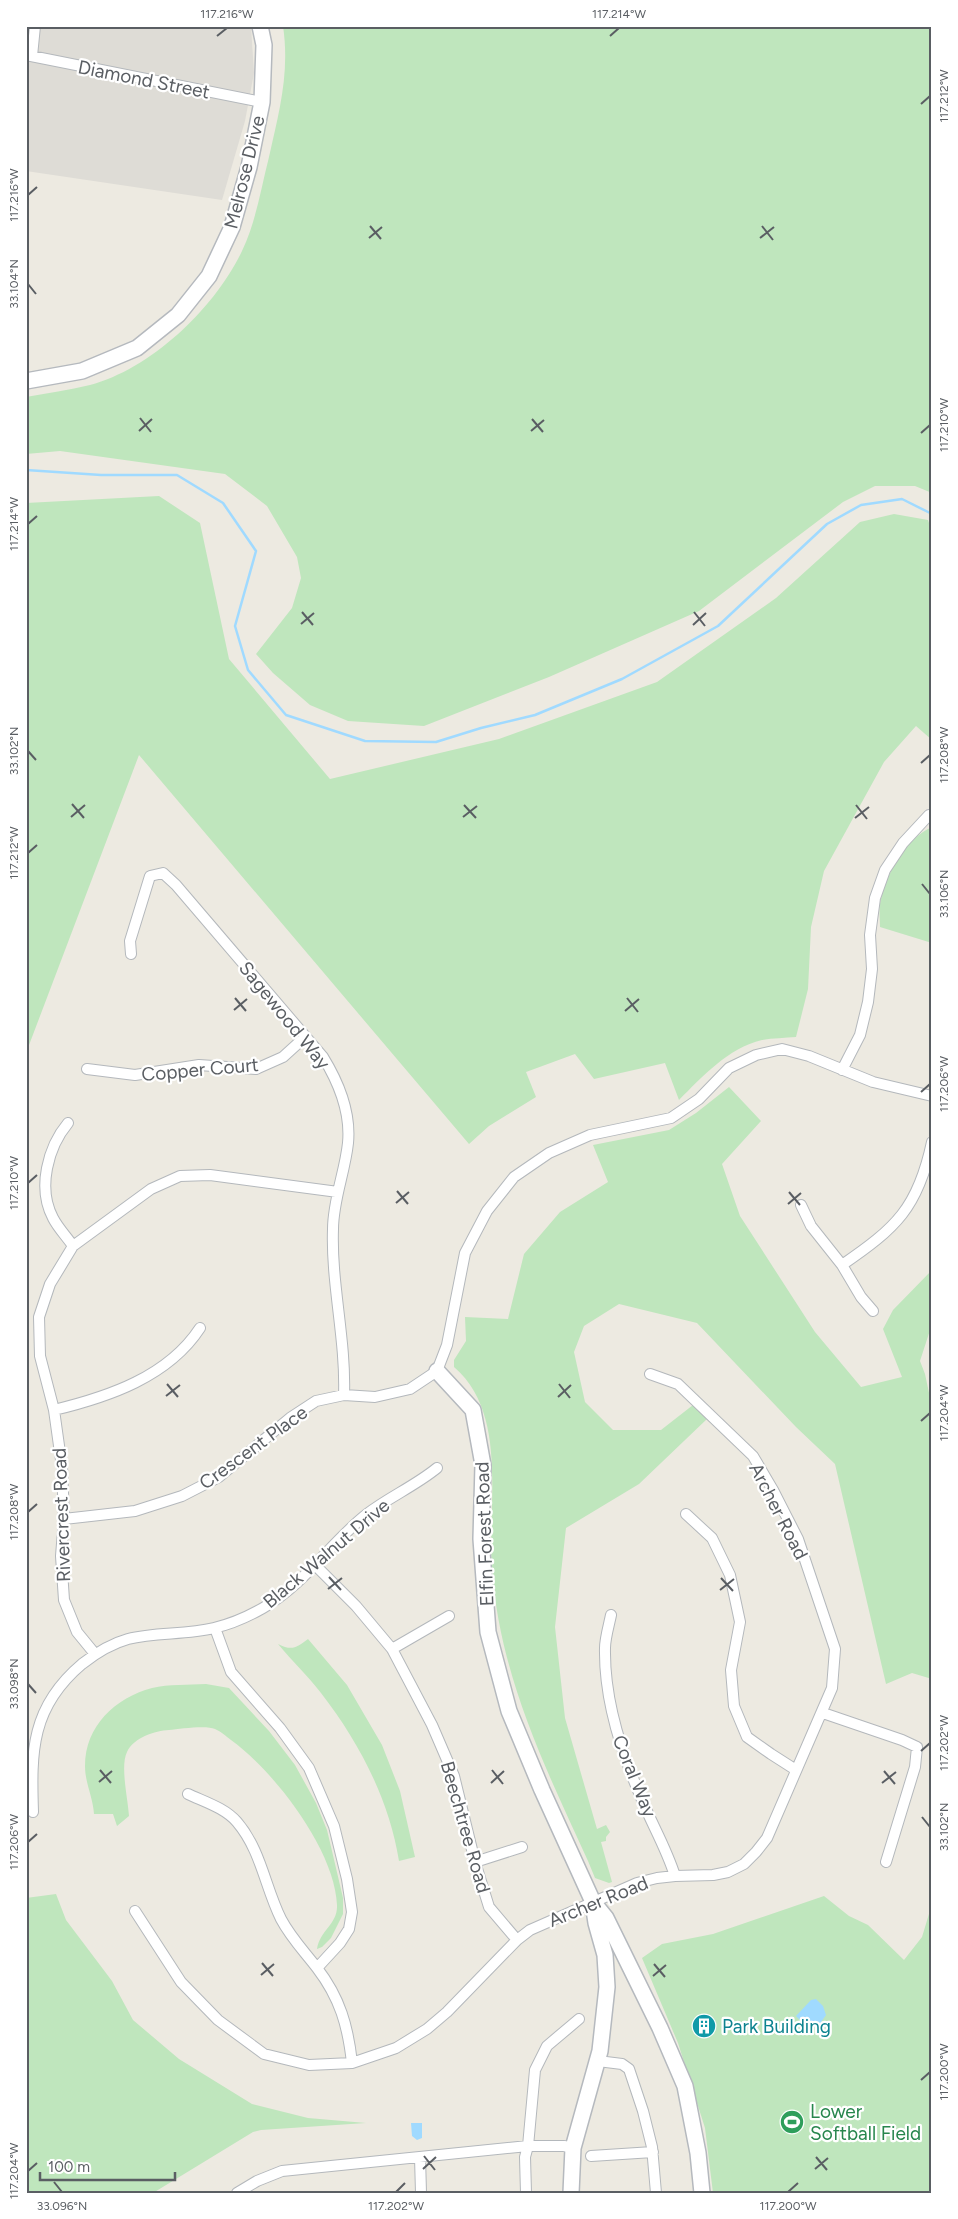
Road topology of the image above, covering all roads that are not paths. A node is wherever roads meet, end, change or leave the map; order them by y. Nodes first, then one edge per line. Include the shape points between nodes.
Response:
1 (35, 26) edge
2 (260, 26) edge
3 (29, 55) edge
4 (262, 102) junction
5 (26, 381) edge
6 (929, 815) dead end
7 (131, 954) dead end
8 (305, 1037) junction
9 (87, 1069) dead end
10 (842, 1070) junction
11 (932, 1096) edge
12 (68, 1123) dead end
13 (932, 1142) edge
14 (338, 1192) junction
15 (801, 1204) dead end
16 (73, 1246) junction
17 (842, 1265) junction
18 (873, 1311) dead end
19 (200, 1328) dead end
20 (438, 1371) junction
21 (650, 1374) dead end
22 (344, 1395) junction
23 (54, 1410) junction
24 (437, 1468) dead end
25 (686, 1514) dead end
26 (64, 1520) junction
27 (316, 1566) junction
28 (612, 1615) dead end
29 (449, 1616) dead end
30 (215, 1628) junction
31 (392, 1649) junction
32 (95, 1654) junction
33 (823, 1713) junction
34 (796, 1770) junction
35 (188, 1794) dead end
36 (33, 1812) dead end
37 (522, 1847) dead end
38 (475, 1862) junction
39 (886, 1862) dead end
40 (675, 1876) junction
41 (593, 1902) junction
42 (135, 1911) dead end
43 (517, 1940) junction
44 (317, 1968) junction
45 (579, 2019) dead end
46 (598, 2061) junction
47 (352, 2063) junction
48 (528, 2146) junction
49 (573, 2148) junction
50 (653, 2152) junction
51 (591, 2156) dead end
52 (420, 2157) junction
53 (237, 2193) edge
54 (421, 2193) edge
55 (526, 2193) edge
56 (571, 2193) edge
57 (656, 2193) edge
58 (702, 2193) edge

1 - 3 street
2 - 4 street, Melrose Drive via 264,45
3 - 4 street, Diamond Street
4 - 5 street, Melrose Drive via 249,167 232,227 209,276 178,315 137,348 82,371
6 - 10 street via 885,870 875,898 870,934 872,968 868,1002 860,1035
7 - 8 street, Sagewood Way via 130,941 150,876 163,873
8 - 9 street, Copper Court via 283,1057 256,1069 199,1065 136,1075
8 - 14 street, Sagewood Way via 323,1057 337,1081 346,1110 348,1142
10 - 11 street via 873,1082
10 - 20 street via 782,1049 756,1055 730,1068 698,1099 671,1118 590,1135 549,1154 514,1177 486,1212 465,1253 447,1345
12 - 16 street via 56,1137 48,1162 45,1189 52,1217
13 - 17 street via 918,1192 902,1218 877,1241
14 - 16 street, Rivercrest Road via 210,1175 180,1176 151,1189
14 - 22 street, Sagewood Way via 332,1228 345,1363
15 - 17 street via 811,1226
16 - 23 street, Rivercrest Road via 50,1284 39,1317 40,1356
17 - 18 street
19 - 23 street via 188,1346 137,1382 98,1399
20 - 22 street, Crescent Place via 410,1389 375,1397
20 - 41 street, Elfin Forest Road via 473,1410 483,1465 481,1539 488,1632 509,1711
21 - 33 street, Archer Road via 678,1384 753,1456 798,1539 835,1650 832,1688
22 - 26 street, Crescent Place via 316,1401 303,1409 219,1477 182,1496 135,1511
23 - 26 street, Rivercrest Road via 62,1467
24 - 27 street, Black Walnut Drive via 367,1514
25 - 34 street via 712,1538 730,1575 740,1622 731,1670 734,1706 748,1737
26 - 32 street, Rivercrest Road via 61,1556 64,1600 76,1632
27 - 30 street, Black Walnut Drive via 263,1608
27 - 31 street, Beechtree Road
28 - 40 street, Coral Way via 605,1647 609,1696 620,1745
29 - 31 street
30 - 32 street, Black Walnut Drive via 129,1639
30 - 44 street via 231,1672 280,1728 309,1768 334,1826 352,1912 349,1929
31 - 38 street, Beechtree Road via 432,1725 454,1776
32 - 36 street, Black Walnut Drive via 70,1674 49,1701 39,1724 31,1766
33 - 34 street, Archer Road
33 - 39 street via 917,1747 915,1767
34 - 40 street, Archer Road via 767,1838 744,1864 713,1875
35 - 44 street via 222,1809 236,1820 250,1839 280,1918 298,1947
37 - 38 street
38 - 43 street, Beechtree Road via 490,1907
40 - 41 street, Archer Road via 637,1883
41 - 43 street, Archer Road via 547,1922
41 - 46 street via 606,1955 607,1987
41 - 58 street via 606,1918 685,2086
42 - 47 street, Archer Road via 181,1982 218,2020 264,2054 309,2065
43 - 47 street, Archer Road via 426,2030 396,2048
44 - 47 street via 337,1999 348,2032
45 - 48 street via 547,2046 535,2070
46 - 49 street
46 - 50 street via 622,2064 629,2070
48 - 49 street
48 - 52 street
48 - 55 street via 525,2157
49 - 56 street
50 - 51 street
50 - 57 street
52 - 53 street via 282,2171
52 - 54 street

